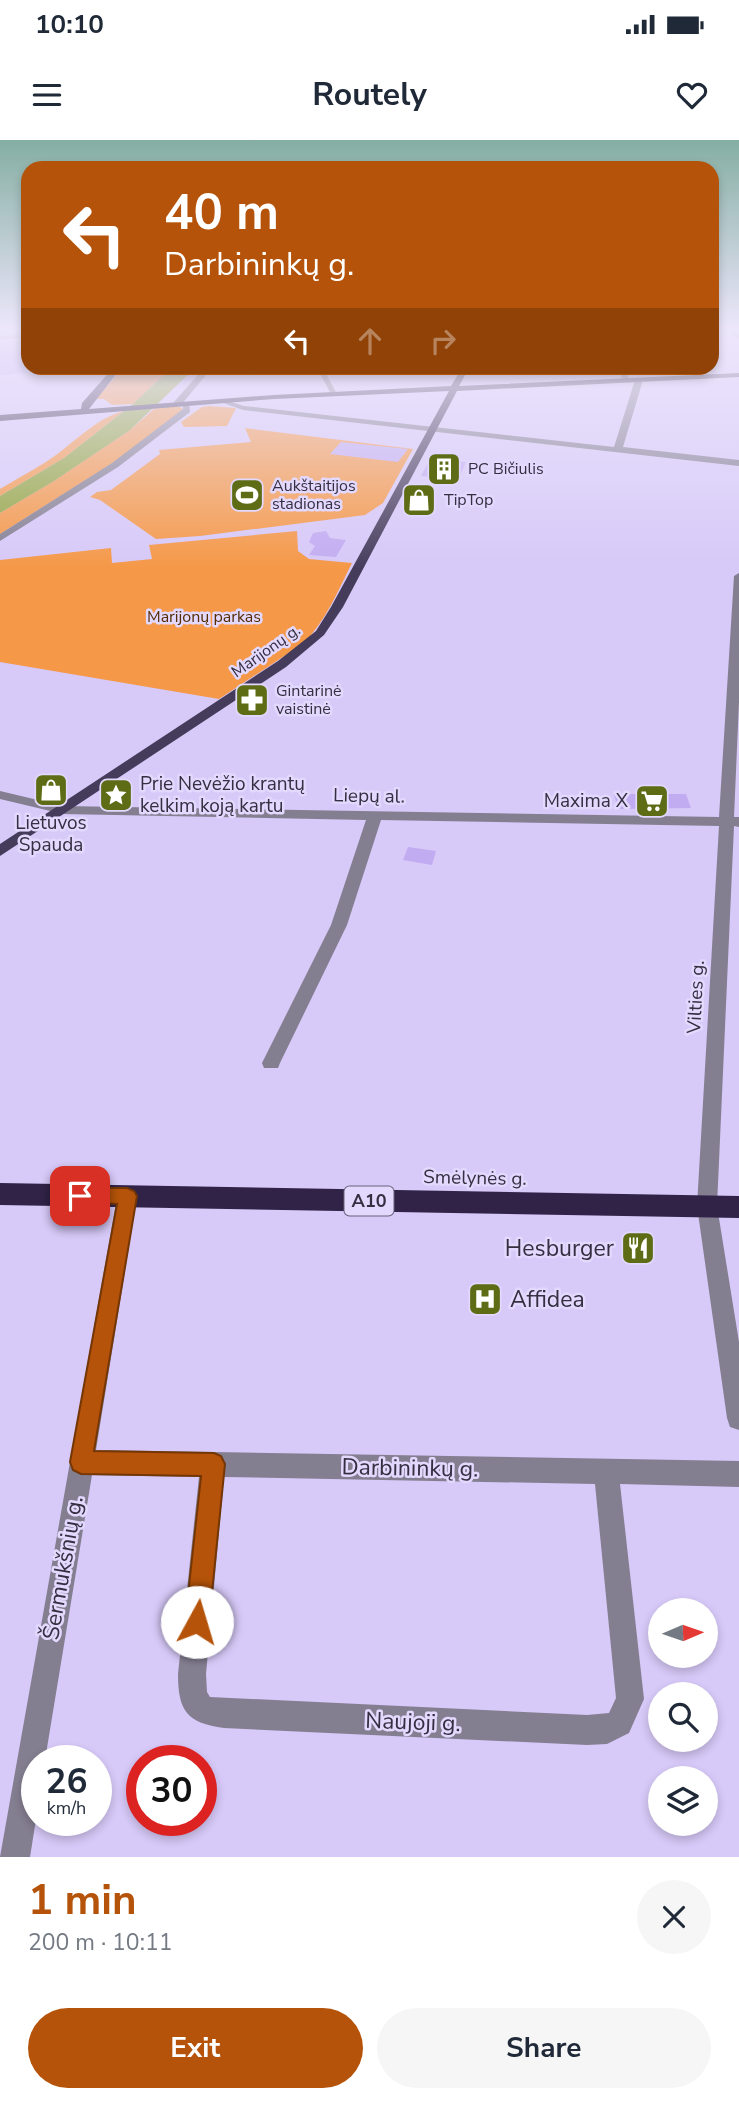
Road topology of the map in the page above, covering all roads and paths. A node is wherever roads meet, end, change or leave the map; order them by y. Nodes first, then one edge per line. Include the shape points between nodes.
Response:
1 (108, 409) edge
2 (186, 409) edge
3 (254, 409) edge
4 (442, 409) edge
5 (630, 409) edge
6 (85, 410) joint
7 (0, 418) edge
8 (432, 428) junction
9 (618, 449) junction
10 (739, 463) edge
11 (0, 538) edge
12 (739, 576) edge
13 (0, 795) edge
14 (63, 810) junction
15 (375, 816) junction
16 (733, 822) edge
17 (0, 850) edge
18 (271, 1063) dead end
19 (0, 1194) edge
20 (127, 1196) junction
21 (707, 1206) junction
22 (739, 1206) edge
23 (739, 1418) edge
24 (81, 1462) junction
25 (214, 1464) junction
26 (606, 1471) junction
27 (739, 1474) edge
28 (14, 1857) edge

1 - 6 main road
2 - 11 street via 115,465
3 - 8 street
4 - 8 main road, Marijonų g.
5 - 9 street
6 - 7 main road
8 - 9 street
8 - 14 main road, Marijonų g. via 320,633 282,664
9 - 10 street
12 - 16 street, Vilties g.
13 - 14 street, Liepų al.
14 - 15 street, Liepų al.
14 - 17 main road, Marijonų g.
15 - 16 street, Liepų al.
15 - 18 street via 339,925
16 - 21 street, Vilties g.
19 - 20 highway, Smėlynės g. / A10
20 - 21 highway, Smėlynės g. / A10
20 - 24 street, Šermukšnių g.
21 - 22 highway, Smėlynės g. / A10
21 - 23 street, Vilties g.
24 - 25 street, Darbininkų g.
24 - 28 street, Šermukšnių g.
25 - 26 street, Darbininkų g.
25 - 26 street, Naujoji g. via 192,1674 197,1707 224,1714 587,1730 619,1723 630,1699
26 - 27 street, Darbininkų g.

